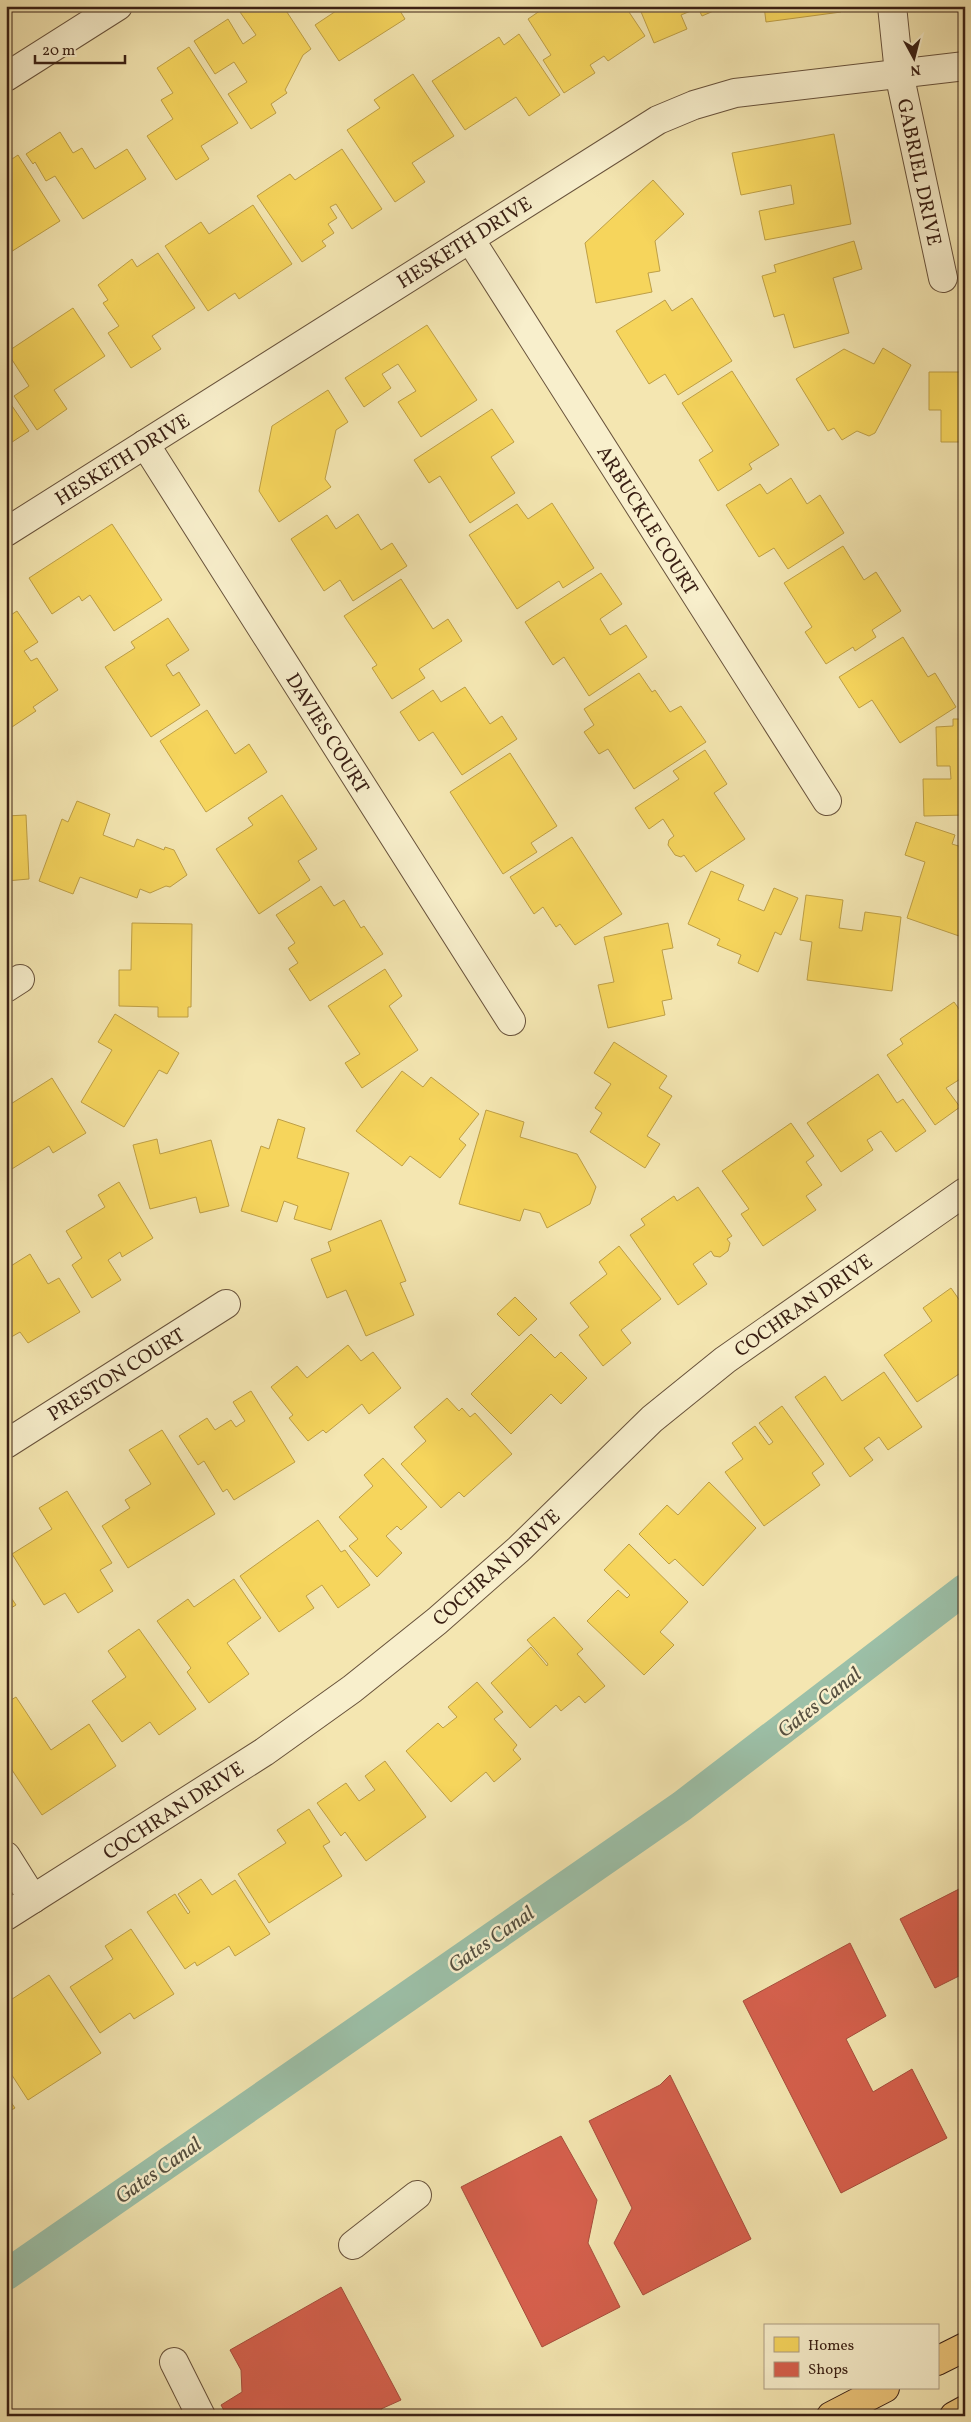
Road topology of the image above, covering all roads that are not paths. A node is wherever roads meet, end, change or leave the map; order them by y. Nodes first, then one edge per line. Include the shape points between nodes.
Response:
1 (118, 6) edge
2 (892, 6) edge
3 (965, 66) edge
4 (899, 73) junction
5 (6, 77) edge
6 (470, 238) junction
7 (943, 278) dead end
8 (145, 444) junction
9 (6, 532) edge
10 (827, 801) dead end
11 (511, 1021) dead end
12 (965, 1192) edge
13 (226, 1304) dead end
14 (6, 1444) edge
15 (6, 1856) edge
16 (34, 1899) junction
17 (6, 1916) edge
18 (417, 2195) dead end
19 (353, 2245) dead end
20 (965, 2347) edge
21 (938, 2360) edge
22 (174, 2362) dead end
23 (880, 2390) edge
24 (965, 2410) edge
25 (201, 2416) edge
26 (832, 2416) edge
27 (954, 2416) edge

1 - 5 street
2 - 4 street, GABRIEL DRIVE
3 - 4 street, HESKETH DRIVE
4 - 6 street, HESKETH DRIVE via 735,93 694,105 658,120
4 - 7 street, GABRIEL DRIVE
6 - 8 street, HESKETH DRIVE
6 - 10 street, ARBUCKLE COURT
8 - 9 street, HESKETH DRIVE
8 - 11 street, DAVIES COURT
12 - 16 street, COCHRAN DRIVE via 724,1360 652,1419 438,1621 352,1688 264,1752
13 - 14 street, PRESTON COURT
15 - 16 street
16 - 17 street, COCHRAN DRIVE
18 - 19 street
20 - 21 main road
22 - 25 street
23 - 26 main road
24 - 27 main road

